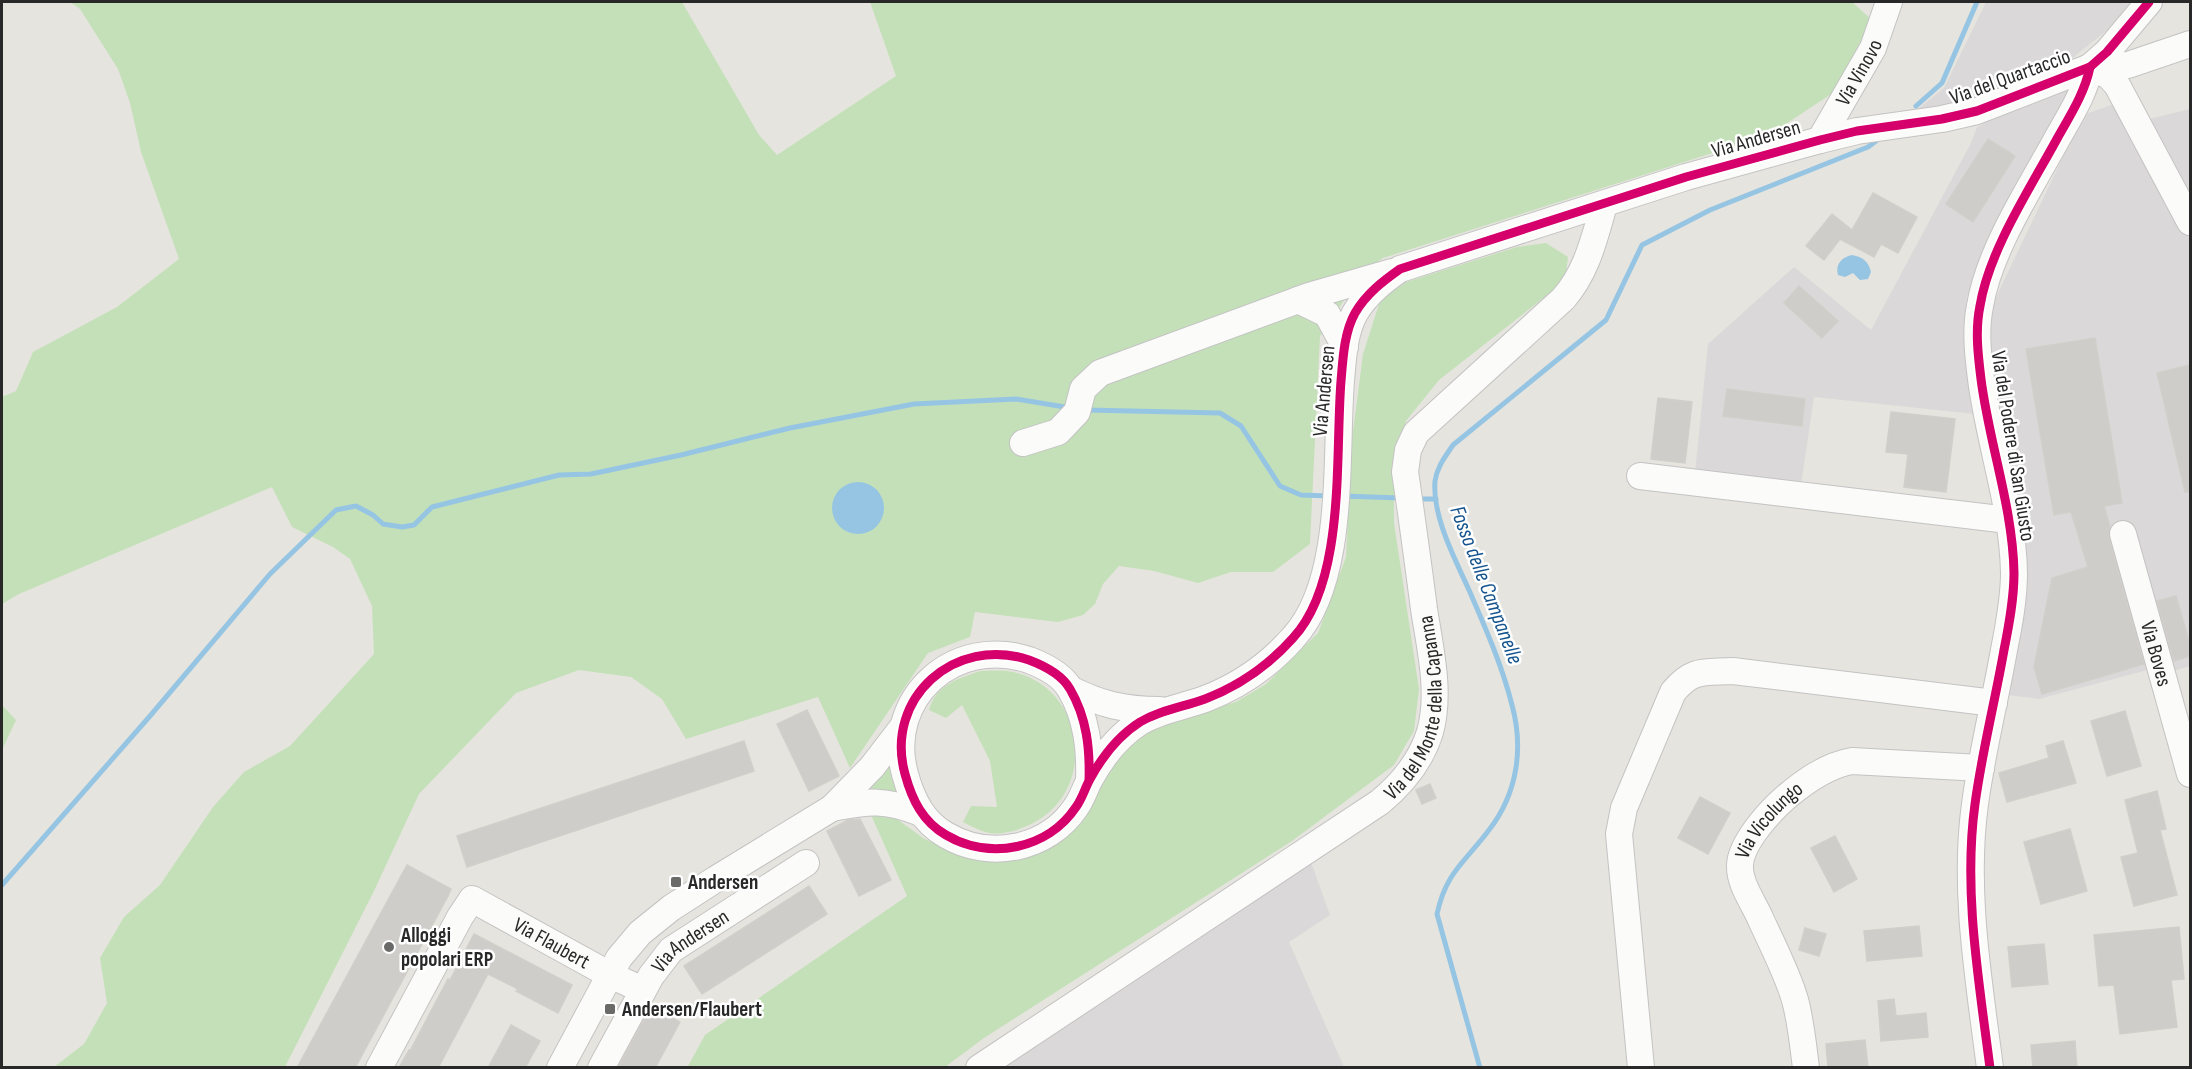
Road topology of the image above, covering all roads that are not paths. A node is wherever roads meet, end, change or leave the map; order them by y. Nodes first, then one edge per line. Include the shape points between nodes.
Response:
1 (1889, 2) edge
2 (2149, 2) edge
3 (2190, 44) edge
4 (2090, 67) junction
5 (1820, 140) junction
6 (1604, 205) junction
7 (2190, 222) edge
8 (1401, 269) junction
9 (1298, 300) junction
10 (1345, 347) junction
11 (1023, 443) dead end
12 (1640, 476) dead end
13 (2008, 520) junction
14 (2123, 534) dead end
15 (1070, 689) junction
16 (1994, 703) junction
17 (1164, 710) junction
18 (902, 728) junction
19 (1981, 768) junction
20 (2190, 774) edge
21 (1089, 781) junction
22 (831, 808) junction
23 (921, 813) junction
24 (806, 863) dead end
25 (610, 975) junction
26 (643, 990) junction
27 (379, 1068) edge
28 (560, 1068) edge
29 (601, 1068) edge
30 (979, 1068) edge
31 (1641, 1068) edge
32 (1806, 1068) edge
33 (1990, 1068) edge

1 - 5 street, Via Vinovo via 1873,48
2 - 4 street, Via del Quartaccio via 2108,52
3 - 4 street via 2128,65
4 - 5 street, Via del Quartaccio via 1971,113
4 - 7 street via 2109,76 2117,85
4 - 13 street, Via del Podere di San Giusto via 2081,95 2005,237 1980,306 1977,336 1983,396
5 - 6 street, Via Andersen via 1686,177
6 - 8 street, Via Andersen
6 - 30 street, Via del Monte della Capanna via 1586,265 1573,288 1416,433 1406,460 1434,696 1430,732 1412,770 1380,802
8 - 9 street
8 - 10 street, Via Andersen via 1376,288 1356,311
9 - 10 street via 1327,314
9 - 11 street via 1100,374 1083,389 1078,407 1058,432
10 - 17 street, Via Andersen via 1330,554 1313,610 1295,636 1243,681 1205,699
12 - 13 street
13 - 16 street, Via del Podere di San Giusto via 2013,588
14 - 20 street, Via Boves
15 - 17 street, Via Andersen via 1112,707
15 - 18 street, Via Andersen via 1047,668 1021,657 992,654 969,658 948,667 929,682 912,703
15 - 21 street, Via Andersen via 1089,742
16 - 19 street, Via del Podere di San Giusto
16 - 31 street via 1733,671 1696,673 1684,678 1673,692 1624,808 1619,834
17 - 21 street, Via Andersen via 1119,739
18 - 22 street, Via Andersen via 872,767
18 - 23 street, Via Andersen via 903,767
19 - 32 street, Via Vicolungo via 1852,761 1837,764 1780,802 1742,855 1742,882 1794,999
19 - 33 street, Via del Podere di San Giusto via 1971,874
21 - 23 street, Via Andersen via 1076,808 1062,824 1035,842 1017,847 993,849 962,843 934,827
22 - 23 street, Via Andersen via 880,802
22 - 25 street, Via Andersen via 660,916 629,945
24 - 26 street, Via Andersen via 678,945 659,964
25 - 26 street, Via Andersen
25 - 27 street, Via Flaubert via 472,899
25 - 28 street, Via Andersen
26 - 29 street, Via Andersen

